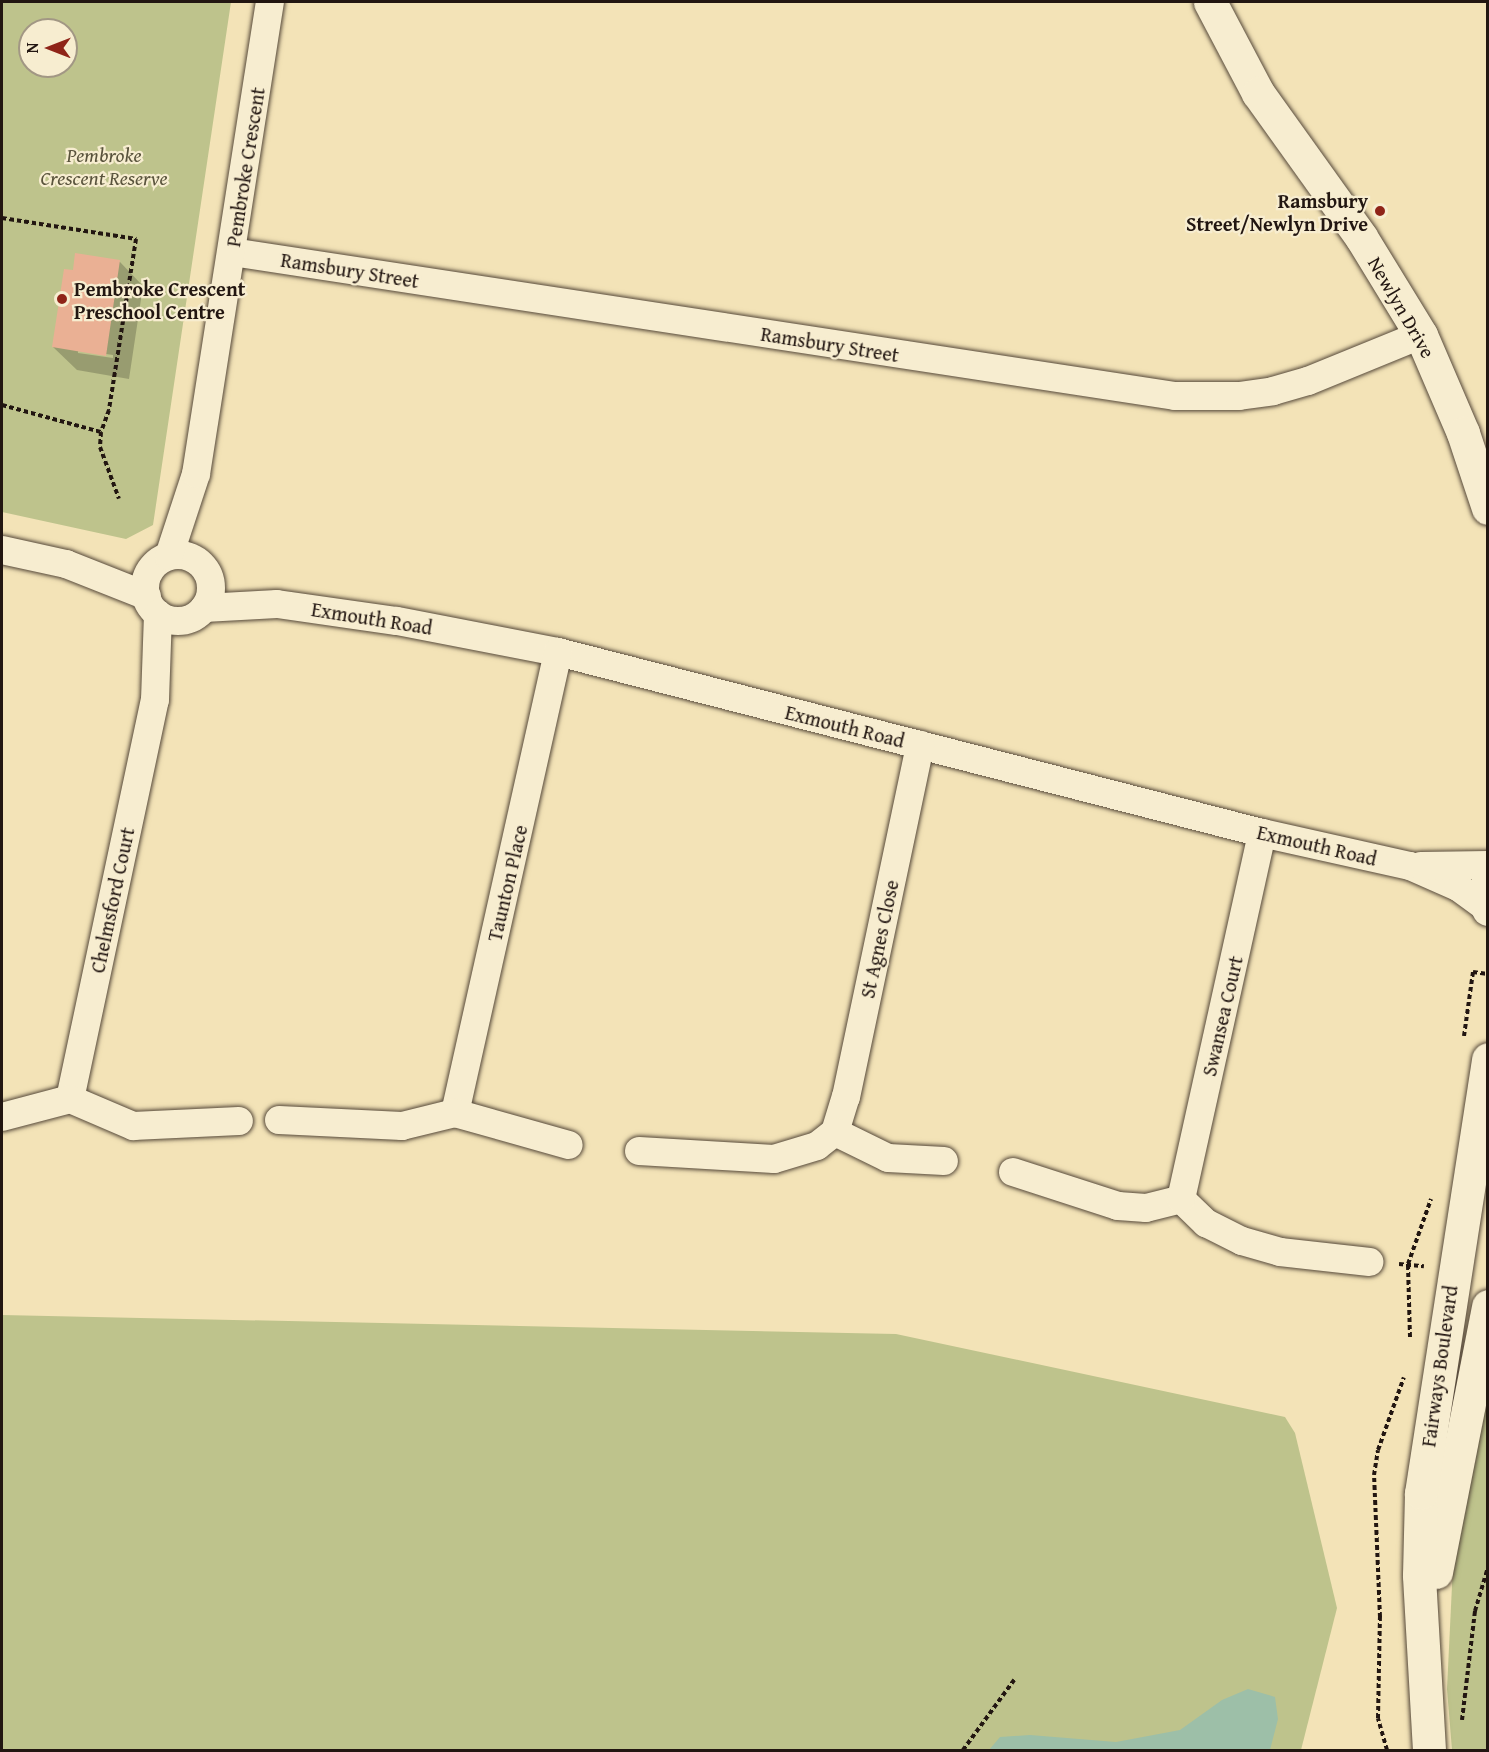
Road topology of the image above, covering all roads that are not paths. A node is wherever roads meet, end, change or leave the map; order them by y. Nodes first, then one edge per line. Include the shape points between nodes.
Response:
1 (270, 2) edge
2 (1209, 2) edge
3 (232, 252) junction
4 (1421, 335) junction
5 (196, 474) junction
6 (1488, 508) edge
7 (2, 550) edge
8 (161, 562) junction
9 (66, 564) junction
10 (205, 570) junction
11 (277, 604) junction
12 (153, 605) junction
13 (195, 614) junction
14 (558, 652) junction
15 (155, 700) junction
16 (920, 745) junction
17 (1262, 833) junction
18 (1410, 866) junction
19 (1488, 866) edge
20 (1488, 878) edge
21 (1487, 909) edge
22 (1488, 1059) edge
23 (70, 1100) junction
24 (455, 1113) junction
25 (2, 1117) edge
26 (279, 1120) dead end
27 (238, 1121) dead end
28 (835, 1132) junction
29 (569, 1145) dead end
30 (639, 1151) dead end
31 (944, 1161) dead end
32 (1013, 1172) dead end
33 (1181, 1198) junction
34 (1369, 1262) dead end
35 (1488, 1306) edge
36 (1423, 1675) junction
37 (1429, 1750) edge

1 - 3 street, Pembroke Crescent
2 - 4 street, Newlyn Drive via 1258,93 1361,237
3 - 4 street, Ramsbury Street via 1175,396 1239,396 1273,391 1308,381
3 - 5 street, Pembroke Crescent
4 - 6 street, Newlyn Drive via 1463,433
5 - 8 street, Pembroke Crescent
5 - 10 street, Pembroke Crescent
7 - 9 street
8 - 9 street
8 - 10 street via 180,555
8 - 12 street
9 - 12 street
10 - 11 street, Exmouth Road
10 - 13 street via 209,598
11 - 13 street, Exmouth Road
11 - 14 street, Exmouth Road via 397,621
12 - 13 street
12 - 15 street, Chelmsford Court
13 - 15 street, Chelmsford Court
14 - 16 street, Exmouth Road
14 - 24 street, Taunton Place
15 - 23 street, Chelmsford Court
16 - 17 street, Exmouth Road
16 - 28 street, St Agnes Close
17 - 18 street, Exmouth Road
17 - 33 street, Swansea Court
18 - 19 street, Exmouth Road
18 - 21 street, Exmouth Road via 1458,887
20 - 21 street
22 - 36 street, Fairways Boulevard via 1421,1493
23 - 25 street
23 - 27 street via 133,1126
24 - 26 street via 402,1126
24 - 29 street
28 - 30 street via 817,1146 774,1159
28 - 31 street via 888,1158
32 - 33 street via 1118,1206 1146,1208
33 - 34 street via 1206,1223 1242,1241 1280,1252
35 - 36 street, Fairways Boulevard via 1438,1554
36 - 37 street, Fairways Boulevard

